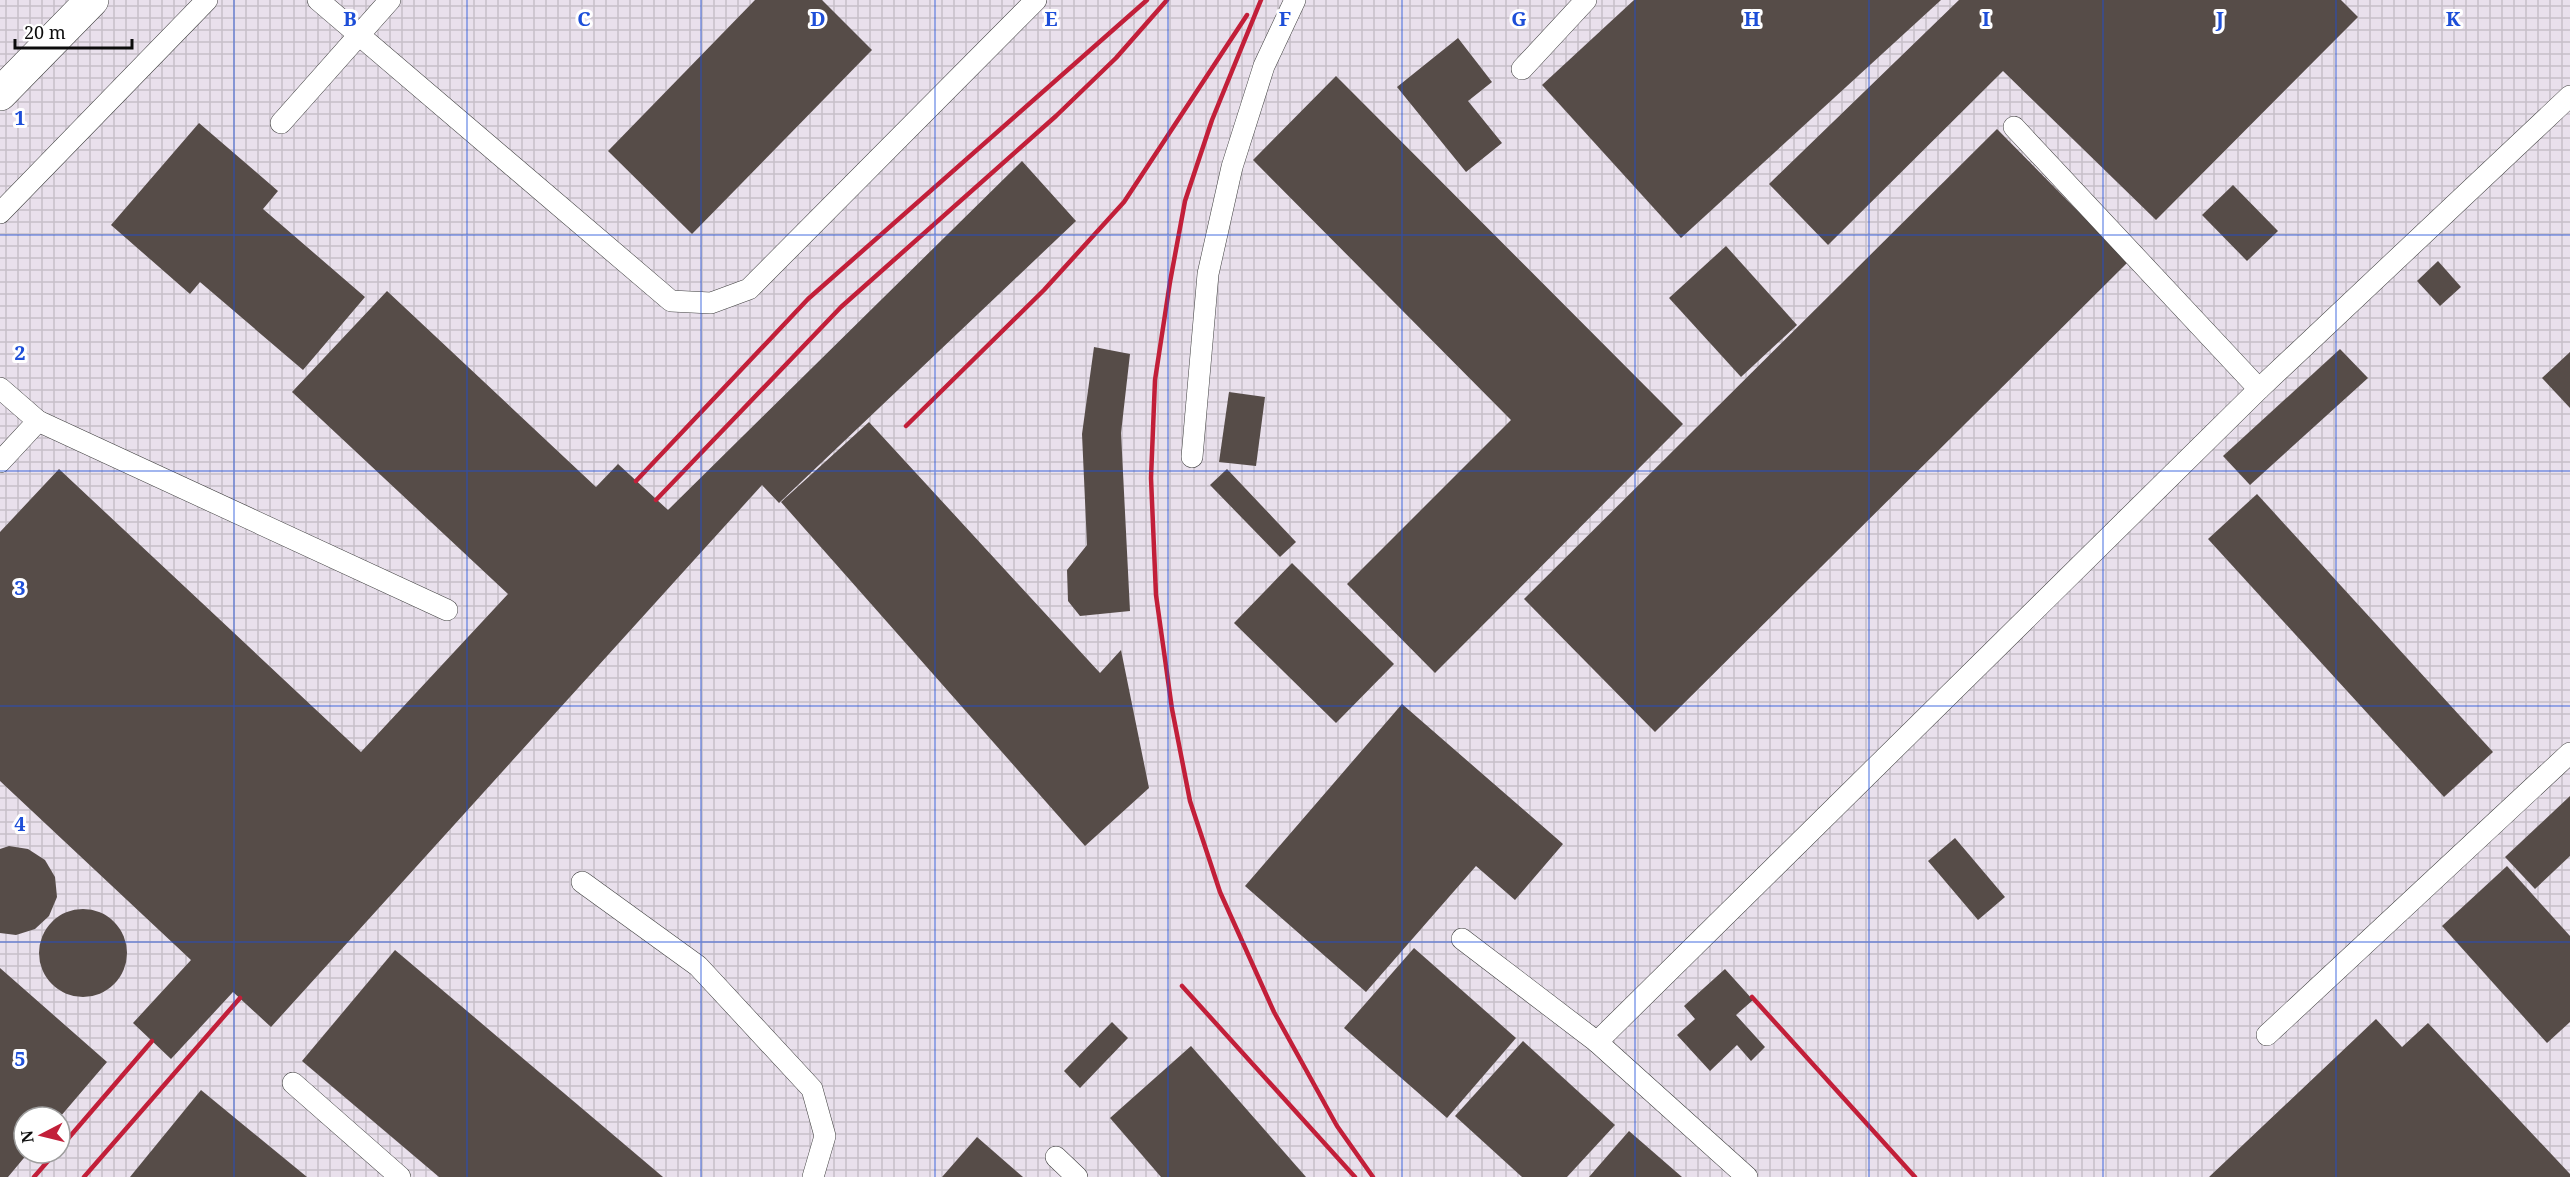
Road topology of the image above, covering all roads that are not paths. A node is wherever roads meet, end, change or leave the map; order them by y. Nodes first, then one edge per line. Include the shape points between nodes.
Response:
1 (92, 0) edge
2 (207, 0) edge
3 (318, 0) edge
4 (390, 0) edge
5 (1036, 0) edge
6 (1295, 0) edge
7 (1586, 0) edge
8 (360, 33) junction
9 (1522, 69) dead end
10 (0, 94) edge
11 (2570, 96) edge
12 (281, 123) dead end
13 (2014, 127) dead end
14 (0, 213) edge
15 (0, 388) edge
16 (2259, 389) junction
17 (38, 421) junction
18 (1192, 457) dead end
19 (0, 462) edge
20 (447, 610) dead end
21 (2570, 753) edge
22 (582, 882) dead end
23 (1462, 939) dead end
24 (2267, 1035) dead end
25 (1597, 1042) junction
26 (293, 1083) dead end
27 (1056, 1157) dead end
28 (400, 1177) edge
29 (813, 1177) edge
30 (1077, 1177) edge
31 (1746, 1177) edge

1 - 10 street
2 - 14 lane
3 - 8 lane
4 - 8 lane
5 - 8 lane via 749,289 711,303 671,301
6 - 18 lane via 1264,66 1232,167 1208,274
7 - 9 lane
8 - 12 lane
11 - 16 lane
13 - 16 lane
15 - 17 lane
16 - 25 lane
17 - 19 lane
17 - 20 lane
21 - 24 lane
22 - 29 lane via 698,966 812,1089 825,1136
23 - 25 lane
25 - 31 lane
26 - 28 lane
27 - 30 lane

